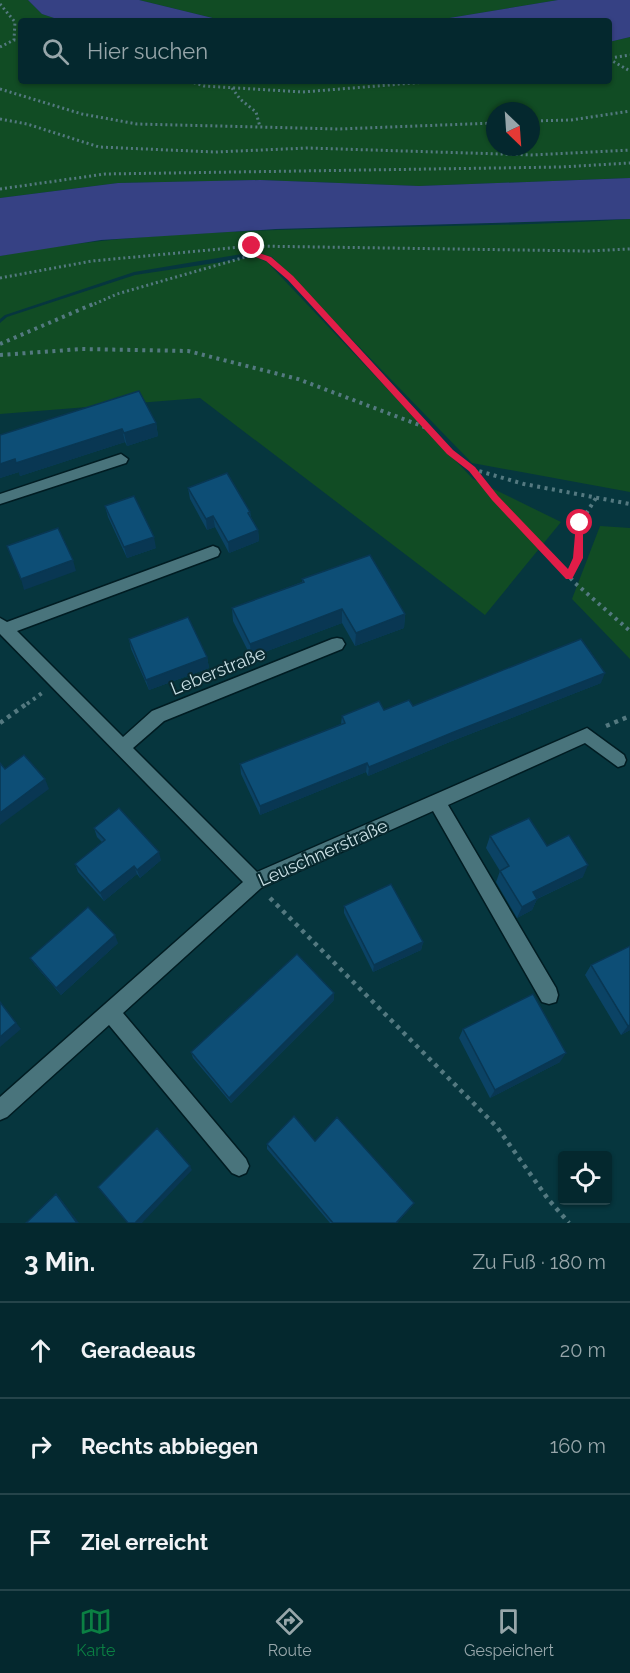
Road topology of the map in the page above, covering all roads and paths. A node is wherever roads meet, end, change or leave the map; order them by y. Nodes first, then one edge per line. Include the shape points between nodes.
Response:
1 (0, 4) edge
2 (14, 40) junction
3 (18, 40) edge
4 (0, 47) edge
5 (630, 55) edge
6 (612, 58) edge
7 (612, 61) edge
8 (630, 71) edge
9 (198, 84) edge
10 (401, 84) edge
11 (232, 87) junction
12 (0, 89) edge
13 (630, 111) edge
14 (0, 119) edge
15 (540, 121) edge
16 (486, 123) edge
17 (260, 127) junction
18 (630, 150) edge
19 (630, 164) edge
20 (0, 189) edge
21 (252, 246) junction
22 (630, 249) edge
23 (256, 254) junction
24 (0, 279) edge
25 (0, 344) edge
26 (0, 356) edge
27 (428, 428) junction
28 (121, 459) dead end
29 (472, 469) junction
30 (596, 498) junction
31 (0, 499) edge
32 (630, 504) edge
33 (213, 552) dead end
34 (569, 577) junction
35 (2, 627) edge
36 (630, 631) edge
37 (337, 644) dead end
38 (57, 682) junction
39 (0, 723) edge
40 (122, 748) junction
41 (618, 760) dead end
42 (437, 802) junction
43 (255, 882) junction
44 (549, 994) dead end
45 (110, 1012) junction
46 (0, 1110) edge
47 (239, 1166) dead end
48 (569, 1223) edge

1 - 2 path via 15,22
2 - 3 path
2 - 4 path
5 - 6 path
7 - 8 path
9 - 11 path
10 - 11 path via 303,92
11 - 17 path via 256,112
12 - 17 path via 82,114 137,124
13 - 15 path
14 - 18 path via 99,147 532,155
16 - 17 path via 338,129
19 - 20 path via 105,174
21 - 22 path
21 - 23 path
21 - 24 path via 92,261
23 - 25 path via 117,294
23 - 27 path via 291,278
26 - 27 path via 82,349 188,351 298,379
27 - 29 path
28 - 31 street
29 - 30 path
29 - 34 path
30 - 32 path
30 - 34 path via 580,523 578,558
33 - 35 street
34 - 36 path
35 - 38 street
37 - 40 street, Leberstraße via 158,716
38 - 39 path
38 - 40 street
40 - 43 street
41 - 42 street, Leuschnerstraße via 586,735
42 - 43 street, Leuschnerstraße
42 - 44 street
43 - 45 street, Leuschnerstraße
43 - 48 path via 497,1127
45 - 46 street, Leuschnerstraße
45 - 47 street

